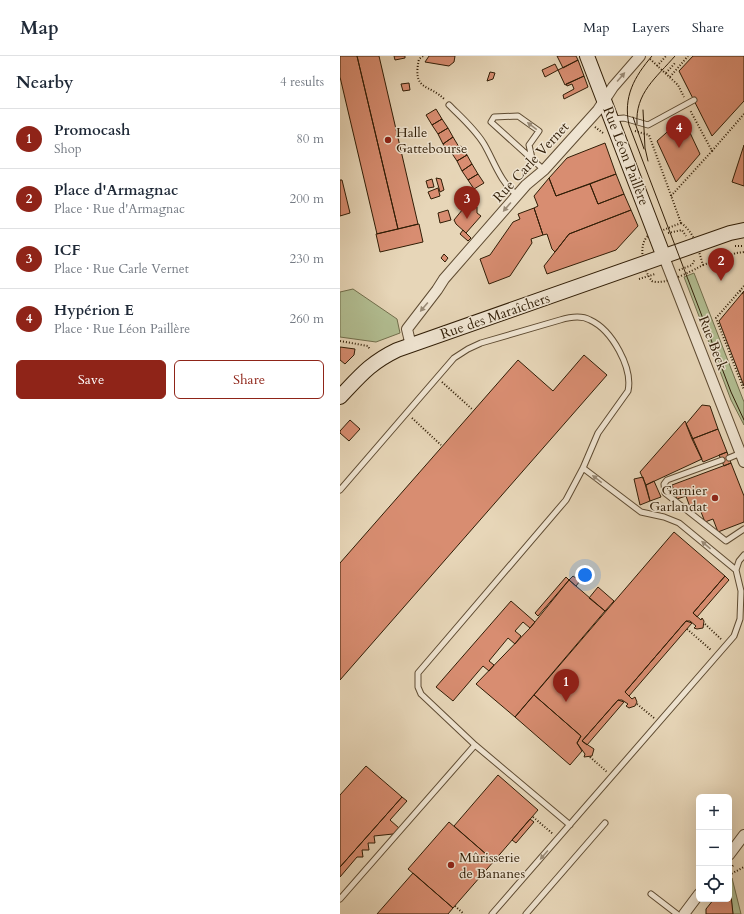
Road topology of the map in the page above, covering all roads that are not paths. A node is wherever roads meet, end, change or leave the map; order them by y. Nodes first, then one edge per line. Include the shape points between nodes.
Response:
1 (588, 56) edge
2 (640, 56) edge
3 (604, 100) junction
4 (694, 100) dead end
5 (449, 104) road end
6 (614, 125) junction
7 (532, 158) junction
8 (544, 170) junction
9 (518, 194) junction
10 (744, 230) edge
11 (664, 257) junction
12 (411, 346) junction
13 (340, 397) edge
14 (729, 458) dead end
15 (742, 458) edge
16 (722, 460) dead end
17 (583, 468) junction
18 (340, 490) edge
19 (744, 529) edge
20 (744, 555) edge
21 (736, 570) junction
22 (475, 745) junction
23 (605, 823) dead end
24 (570, 825) junction
25 (744, 835) edge
26 (732, 851) edge
27 (651, 894) dead end
28 (696, 898) edge
29 (340, 899) edge
30 (492, 914) edge
31 (526, 914) edge
32 (677, 914) edge
33 (684, 914) edge

1 - 3 main road, Rue Léon Paillère
3 -> 2 street, Rue Carle Vernet
3 - 6 main road, Rue Léon Paillère
3 - 8 street, Rue Carle Vernet
4 - 6 lane via 648,125 619,117
5 - 9 lane via 474,130 500,175
6 - 11 main road, Rue Léon Paillère
7 -> 7 lane via 529,145 539,131 518,116 494,117 490,122
7 - 8 lane
8 - 9 street, Rue Carle Vernet
9 -> 12 street, Rue Carle Vernet via 444,279 412,321 407,329
10 - 11 main road, Rue des Maraîchers
11 - 12 main road, Rue des Maraîchers
11 - 15 street, Rue Beck
12 - 13 main road, Rue des Maraîchers via 380,359 367,368
14 - 15 lane
16 - 19 lane via 667,480 664,484 665,493 726,541
17 - 18 lane via 598,433 622,402 629,384 624,363 605,331 591,320 573,317 481,343 454,358
21 -> 17 lane via 679,523 641,512
17 - 22 lane via 558,510 418,673 421,694
20 - 21 lane via 738,561
21 - 24 lane via 740,591 740,619 734,636
22 - 24 lane
22 - 29 lane
23 - 31 lane
24 -> 30 lane
25 - 26 street
27 - 32 lane
28 - 33 street

